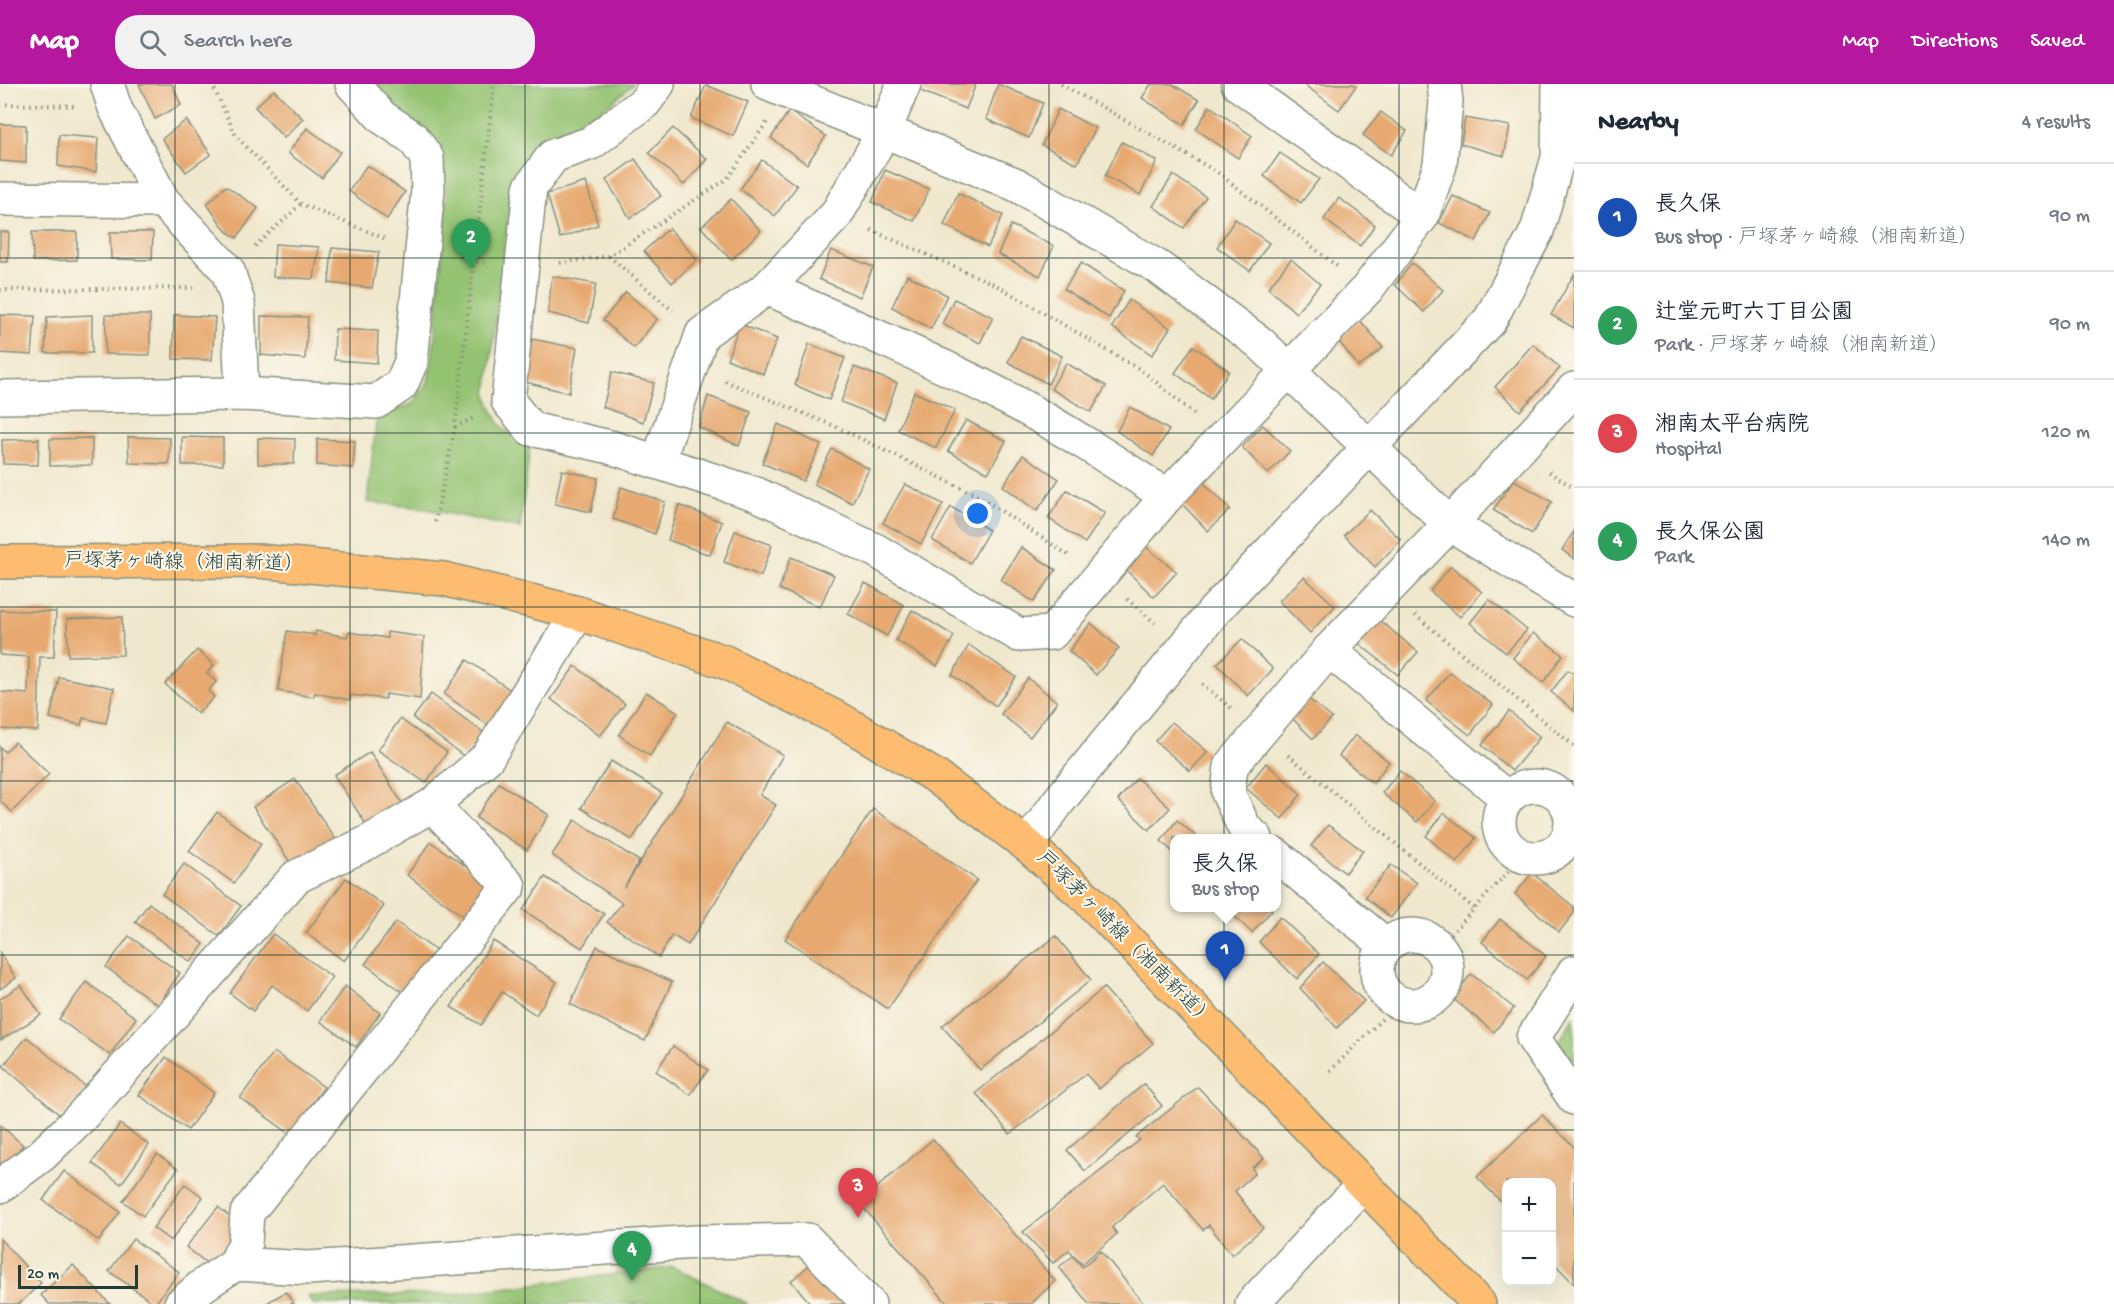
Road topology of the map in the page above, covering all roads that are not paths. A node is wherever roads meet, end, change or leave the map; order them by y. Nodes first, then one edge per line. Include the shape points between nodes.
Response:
1 (352, 84) edge
2 (658, 84) edge
3 (768, 84) edge
4 (904, 84) edge
5 (1238, 84) edge
6 (1444, 84) edge
7 (1559, 84) edge
8 (111, 96) edge
9 (884, 132) junction
10 (0, 199) edge
11 (163, 201) junction
12 (1422, 216) junction
13 (767, 288) junction
14 (1288, 370) junction
15 (1574, 389) edge
16 (242, 394) junction
17 (0, 397) edge
18 (1368, 448) junction
19 (658, 462) junction
20 (1167, 496) junction
21 (1450, 524) junction
22 (0, 562) edge
23 (1574, 600) edge
24 (579, 614) junction
25 (1329, 650) junction
26 (1569, 796) edge
27 (1507, 798) junction
28 (432, 805) junction
29 (1250, 834) edge
30 (1027, 845) junction
31 (1281, 859) edge
32 (1387, 946) junction
33 (1574, 972) edge
34 (1574, 1098) edge
35 (1363, 1185) junction
36 (0, 1186) edge
37 (235, 1264) junction
38 (181, 1304) edge
39 (869, 1304) edge
40 (1252, 1304) edge
41 (1479, 1304) edge

1 - 16 street via 382,117 413,138 428,158 411,362 401,385 375,402
2 - 19 street via 645,102 591,143 553,156 530,188 508,401 531,429
3 - 9 street
4 - 9 street
5 - 12 street
6 - 12 street via 1440,165
7 - 18 street via 1558,158 1537,231 1527,251 1490,320
8 - 11 street
9 - 13 street via 836,215
9 - 14 street via 1017,185 1158,267 1260,343
10 - 11 street
11 - 16 street via 228,271 238,302
12 - 14 street via 1367,289
13 - 19 street via 702,334
13 - 20 street via 1015,403
14 - 18 street
14 - 20 street
15 - 21 street
16 - 17 street
18 - 21 street
18 - 30 street via 1215,610
19 - 20 street via 756,494 875,549 1018,635 1052,633
21 - 23 street
21 - 25 street
22 - 24 main road, 戸塚茅ヶ崎線（湘南新道） via 258,561 444,579
24 - 28 street via 487,758
24 - 30 main road, 戸塚茅ヶ崎線（湘南新道） via 725,662 841,720 935,776
25 - 27 street
25 - 29 street via 1231,766 1228,793
26 - 27 street via 1541,786 1522,788
26 - 27 street via 1571,820 1564,843 1545,856 1522,856 1504,841 1498,819
28 - 36 street via 365,844 296,877 80,1118 42,1155
28 - 37 street via 509,886 247,1213 245,1243
30 - 35 main road, 戸塚茅ヶ崎線（湘南新道） via 1087,898
31 - 32 street
32 - 32 street via 1380,955 1378,977 1382,988 1399,1002 1421,1004 1440,992 1447,970 1439,948 1430,940 1408,935
33 - 34 street via 1533,1038
35 - 40 street
35 - 41 main road, 戸塚茅ヶ崎線（湘南新道）
37 - 38 street
37 - 39 street via 308,1268 696,1242 807,1240

